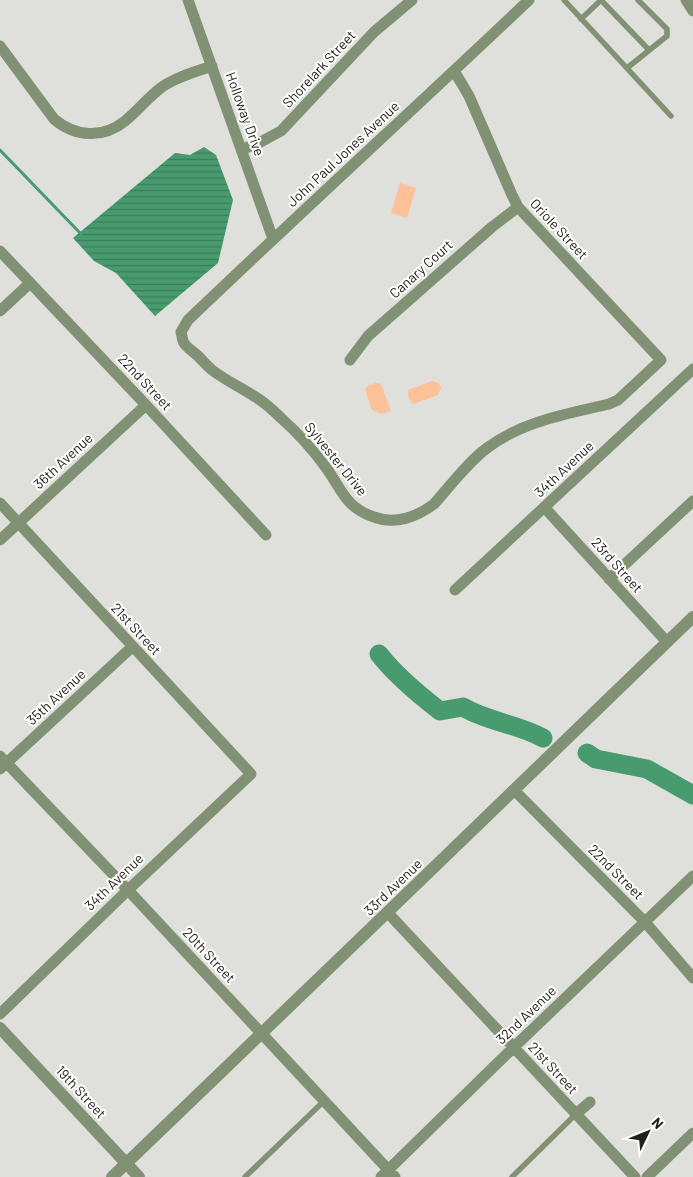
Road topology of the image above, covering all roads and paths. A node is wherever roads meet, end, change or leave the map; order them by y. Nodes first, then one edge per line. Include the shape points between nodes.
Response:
1 (188, 0) edge
2 (412, 0) edge
3 (528, 0) edge
4 (564, 0) edge
5 (601, 0) edge
6 (638, 0) edge
7 (686, 0) edge
8 (693, 11) edge
9 (581, 19) junction
10 (0, 46) edge
11 (649, 50) junction
12 (212, 66) junction
13 (627, 68) junction
14 (454, 71) junction
15 (672, 116) dead end
16 (242, 149) junction
17 (518, 207) junction
18 (273, 239) junction
19 (0, 251) edge
20 (30, 283) junction
21 (0, 311) edge
22 (181, 332) joint
23 (350, 360) dead end
24 (661, 360) joint
25 (691, 375) edge
26 (146, 405) junction
27 (693, 500) edge
28 (0, 503) edge
29 (545, 508) junction
30 (18, 523) junction
31 (266, 535) dead end
32 (0, 540) edge
33 (609, 579) junction
34 (455, 590) dead end
35 (693, 617) edge
36 (667, 642) junction
37 (132, 646) junction
38 (2, 762) edge
39 (251, 774) joint
40 (514, 790) junction
41 (693, 876) edge
42 (128, 890) junction
43 (388, 913) junction
44 (645, 922) junction
45 (693, 978) edge
46 (0, 1014) edge
47 (0, 1028) edge
48 (261, 1033) junction
49 (514, 1047) junction
50 (324, 1101) junction
51 (590, 1102) dead end
52 (576, 1114) junction
53 (693, 1133) edge
54 (126, 1163) junction
55 (388, 1175) edge
56 (112, 1177) edge
57 (139, 1177) edge
58 (245, 1177) edge
59 (512, 1177) edge
60 (635, 1177) edge
61 (647, 1177) edge

1 - 12 street, Holloway Drive
2 - 16 street, Shorelark Street via 374,32 281,130
3 - 14 street, John Paul Jones Avenue
4 - 9 lane
5 - 9 lane
5 - 11 lane
6 - 11 lane via 667,30 667,36
7 - 8 street
9 - 13 lane
10 - 12 street via 54,119 62,126 88,134 114,128 161,88
11 - 13 lane
12 - 16 street, Holloway Drive
13 - 15 lane
14 - 17 street, Oriole Street via 469,96
14 - 18 street, John Paul Jones Avenue
16 - 18 street, Holloway Drive
17 - 23 street, Canary Court via 368,336
17 - 24 street, Oriole Street
18 - 22 street, John Paul Jones Avenue via 188,320
19 - 20 street, 22nd Street
20 - 21 street
20 - 26 street, 22nd Street
22 - 24 street, Sylvester Drive via 184,343 212,369 255,396 290,426 351,504 385,520 406,519 427,510 473,460 511,432 618,400
25 - 29 street, 34th Avenue
26 - 30 street, 36th Avenue
26 - 31 street, 22nd Street
27 - 33 street
28 - 30 street, 21st Street
29 - 33 street, 23rd Street
29 - 34 street, 34th Avenue
30 - 32 street, 36th Avenue
30 - 37 street, 21st Street
33 - 36 street, 23rd Street
35 - 36 street, 33rd Avenue
36 - 40 street, 33rd Avenue
37 - 38 street, 35th Avenue
37 - 39 street, 21st Street
38 - 42 street, 20th Street
39 - 42 street, 34th Avenue
40 - 43 street, 33rd Avenue
40 - 44 street, 22nd Street
41 - 44 street, 32nd Avenue
42 - 46 street, 34th Avenue
42 - 48 street, 20th Street
43 - 48 street, 33rd Avenue
43 - 49 street, 21st Street
44 - 45 street, 22nd Street
44 - 49 street, 32nd Avenue
47 - 54 street, 19th Street
48 - 50 street, 20th Street
48 - 54 street, 33rd Avenue
49 - 52 street, 21st Street
49 - 55 street, 32nd Avenue
50 - 55 street, 20th Street
50 - 58 lane
51 - 52 street
52 - 59 lane
52 - 60 street, 21st Street
53 - 61 street
54 - 56 street, 33rd Avenue
54 - 57 street, 19th Street

